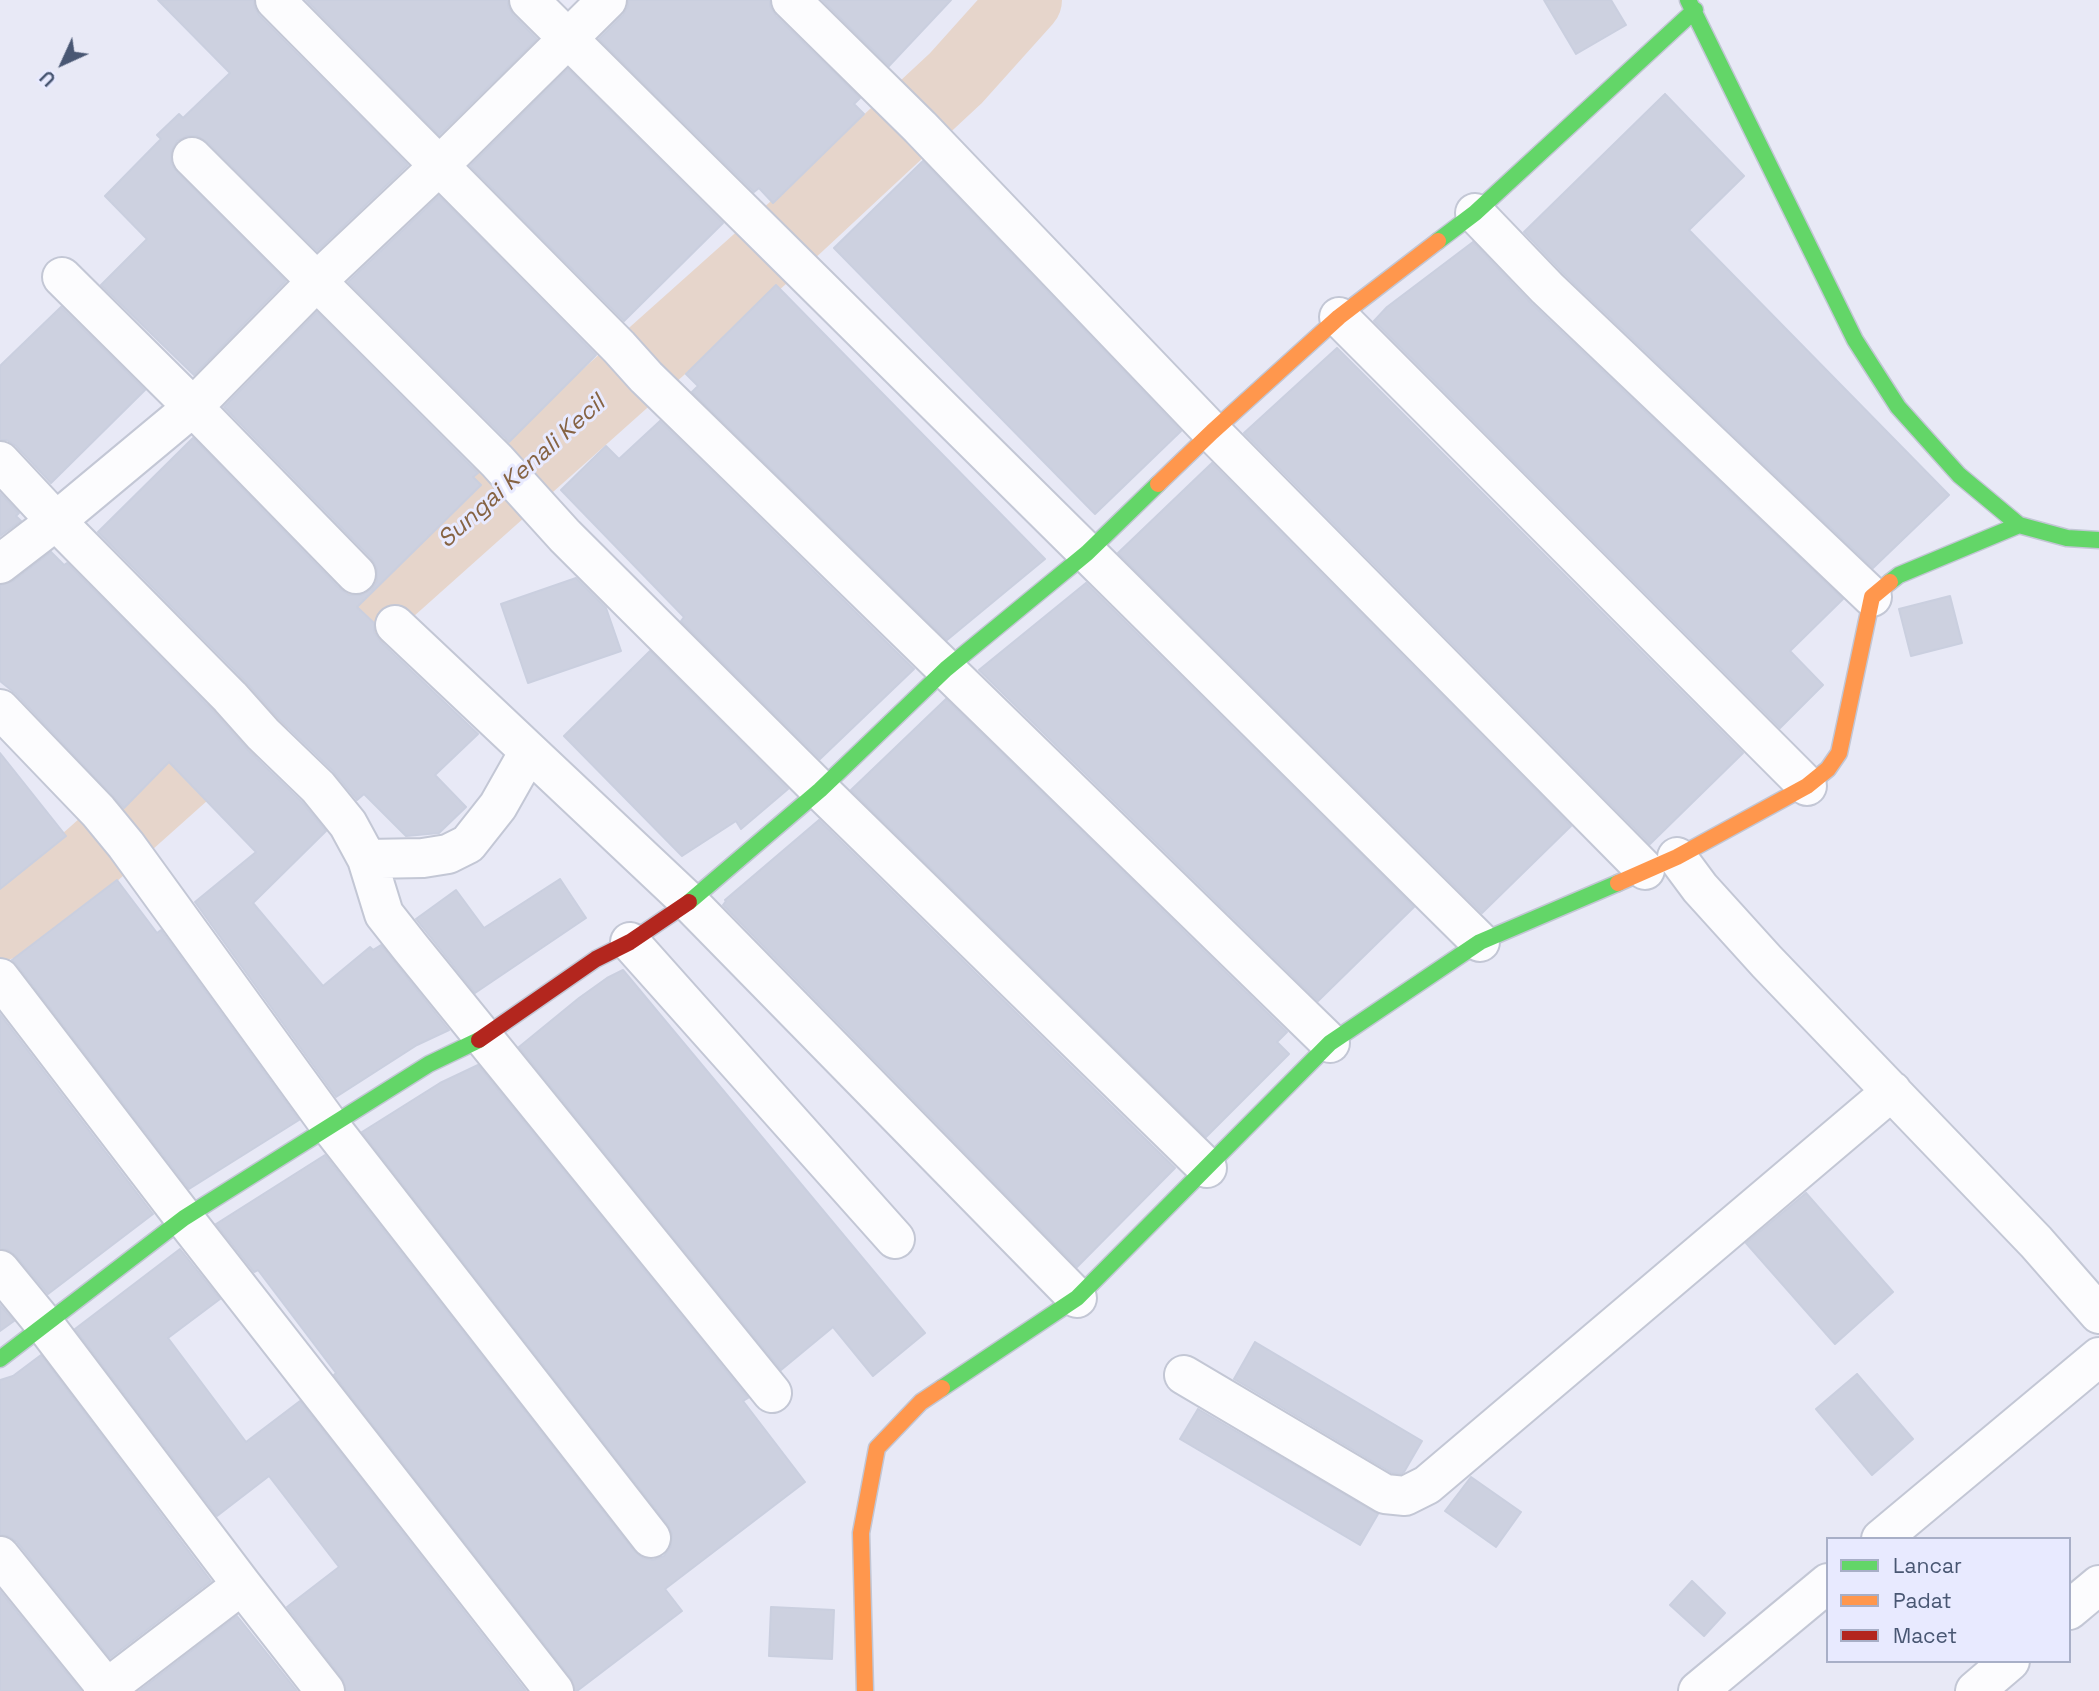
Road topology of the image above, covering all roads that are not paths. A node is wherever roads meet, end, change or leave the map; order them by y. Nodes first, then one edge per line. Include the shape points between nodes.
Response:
1 (275, 0) edge
2 (529, 0) edge
3 (607, 0) edge
4 (791, 0) edge
5 (1692, 5) edge
6 (567, 38) junction
7 (192, 157) dead end
8 (439, 166) junction
9 (1475, 214) junction
10 (62, 277) dead end
11 (317, 281) junction
12 (1339, 317) junction
13 (193, 407) junction
14 (1212, 432) junction
15 (0, 461) edge
16 (56, 521) junction
17 (2019, 525) junction
18 (2099, 540) edge
19 (1087, 553) junction
20 (0, 564) edge
21 (356, 574) dead end
22 (1872, 597) junction
23 (395, 625) dead end
24 (946, 670) junction
25 (0, 709) edge
26 (528, 753) junction
27 (1807, 786) junction
28 (820, 790) junction
29 (367, 859) junction
30 (1661, 864) junction
31 (689, 902) junction
32 (630, 942) junction
33 (1480, 943) junction
34 (0, 978) edge
35 (484, 1038) junction
36 (1330, 1044) junction
37 (1892, 1091) junction
38 (330, 1126) junction
39 (1207, 1168) junction
40 (184, 1218) junction
41 (895, 1239) dead end
42 (0, 1270) edge
43 (1077, 1298) junction
44 (2099, 1314) edge
45 (45, 1325) junction
46 (2099, 1357) edge
47 (0, 1359) edge
48 (1184, 1375) dead end
49 (772, 1393) dead end
50 (1883, 1537) edge
51 (651, 1538) dead end
52 (0, 1556) edge
53 (1826, 1585) edge
54 (2099, 1585) edge
55 (242, 1586) junction
56 (2071, 1608) edge
57 (2008, 1663) edge
58 (106, 1690) edge
59 (325, 1691) edge
60 (554, 1691) edge
61 (865, 1691) edge
62 (1698, 1691) edge
63 (1975, 1691) edge

1 - 8 street
2 - 6 street
3 - 6 street
4 - 14 street via 920,127
5 - 9 street
5 - 17 street via 1855,340 1898,407 1959,475
6 - 8 street
6 - 19 street
7 - 11 street
8 - 11 street
8 - 24 street via 646,377
9 - 12 street
9 - 22 street
10 - 13 street
11 - 13 street
11 - 28 street
12 - 14 street
12 - 27 street
13 - 16 street
13 - 21 street
14 - 19 street
14 - 30 street
15 - 16 street
16 - 20 street
16 - 29 street via 326,796
17 - 18 street via 2067,538
17 - 22 street via 1899,575
19 - 24 street
19 - 33 street
22 - 27 street via 1839,753
23 - 26 street
24 - 28 street
24 - 36 street
25 - 38 street via 126,845
26 - 29 street via 498,806 468,844 424,859
26 - 31 street
27 - 30 street
28 - 31 street
28 - 39 street
29 - 35 street via 384,914
30 - 33 street
30 - 37 street via 1700,887
31 - 32 street
31 - 43 street
32 - 35 street via 596,959
32 - 41 street
33 - 36 street
34 - 40 street
35 - 38 street via 429,1064
35 - 49 street
36 - 39 street
37 - 44 street
37 - 48 street via 1427,1485 1405,1496 1385,1494
38 - 40 street
38 - 51 street
39 - 43 street
40 - 45 street
40 - 60 street
42 - 45 street
43 - 61 street via 921,1402 877,1448 861,1533
45 - 47 street
45 - 55 street
46 - 50 street
52 - 58 street
53 - 62 street
54 - 56 street
55 - 58 street
55 - 59 street
57 - 63 street

